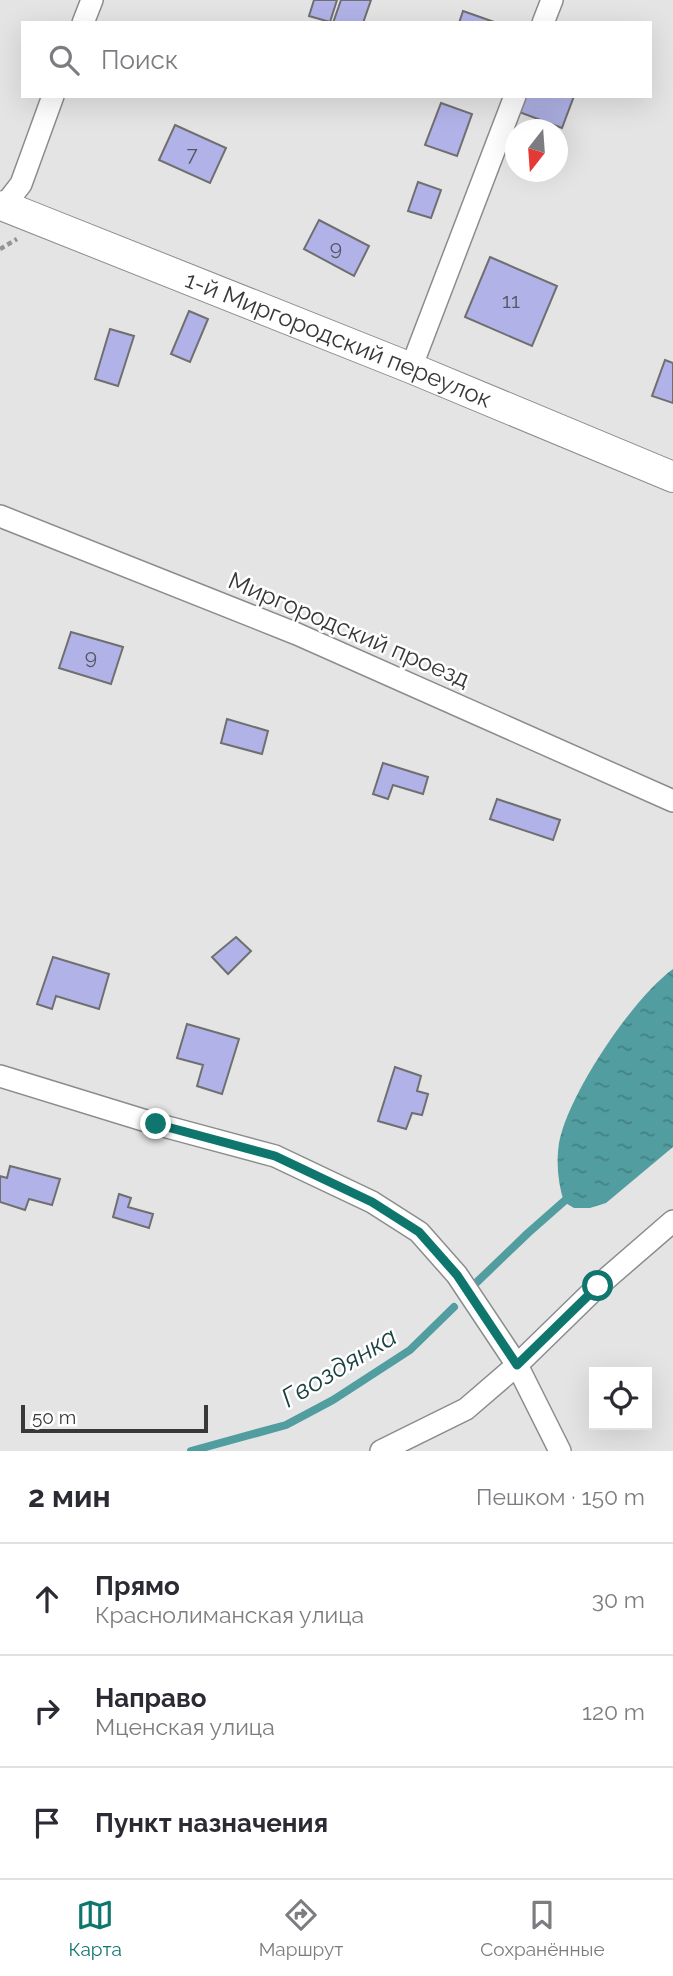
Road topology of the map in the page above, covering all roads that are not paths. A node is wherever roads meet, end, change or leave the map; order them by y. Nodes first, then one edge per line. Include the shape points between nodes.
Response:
1 (92, 0) edge
2 (552, 0) edge
3 (84, 21) edge
4 (544, 21) edge
5 (52, 98) edge
6 (514, 98) edge
7 (4, 206) joint
8 (411, 368) junction
9 (673, 477) edge
10 (0, 516) edge
11 (673, 801) edge
12 (0, 1076) edge
13 (673, 1221) edge
14 (517, 1365) junction
15 (381, 1451) edge
16 (560, 1451) edge

1 - 3 street
2 - 4 street
5 - 7 street via 21,184
6 - 8 street
7 - 8 street, 1-й Миргородский переулок
8 - 9 street, 1-й Миргородский переулок
10 - 11 street, Миргородский проезд via 298,634
12 - 14 street via 275,1156 372,1202 419,1232 457,1275
13 - 14 street
14 - 15 street via 466,1409
14 - 16 street

